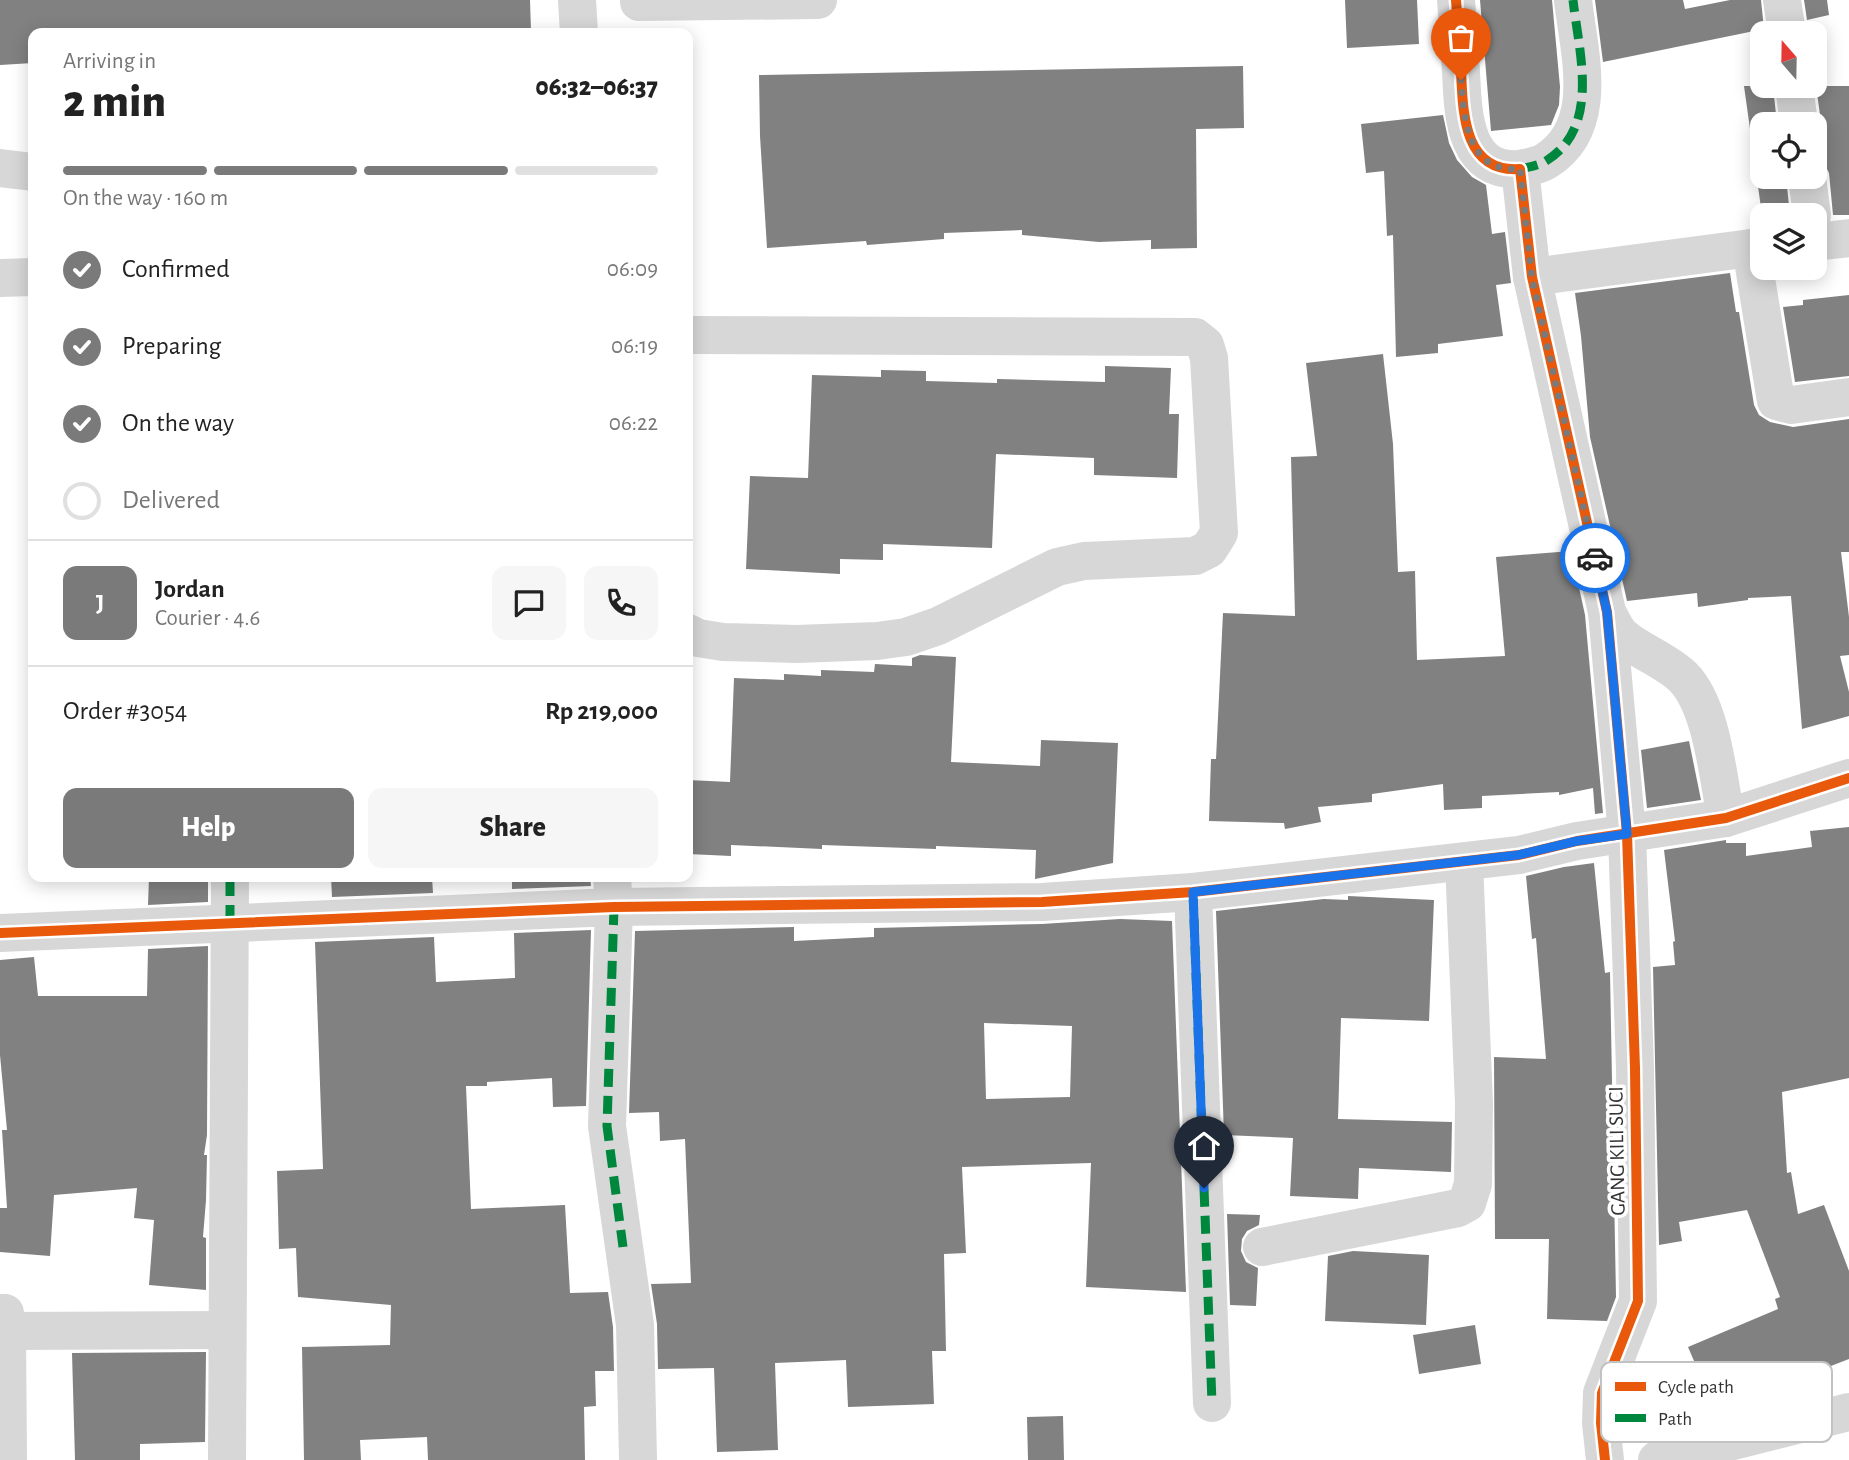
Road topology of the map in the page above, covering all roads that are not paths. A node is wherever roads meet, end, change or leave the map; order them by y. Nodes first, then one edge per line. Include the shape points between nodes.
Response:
1 (577, 0) edge
2 (818, 0) edge
3 (1456, 0) edge
4 (1573, 0) edge
5 (1782, 0) edge
6 (638, 12) edge
7 (1785, 21) edge
8 (579, 28) edge
9 (0, 168) edge
10 (1520, 169) junction
11 (28, 171) edge
12 (1750, 249) edge
13 (28, 277) edge
14 (0, 278) edge
15 (1532, 278) junction
16 (1760, 280) edge
17 (693, 335) edge
18 (1849, 397) edge
19 (1607, 612) junction
20 (693, 636) edge
21 (1849, 778) edge
22 (1726, 818) junction
23 (1627, 834) junction
24 (1464, 862) junction
25 (230, 882) edge
26 (613, 892) edge
27 (1193, 892) junction
28 (230, 923) junction
29 (0, 933) edge
30 (1262, 1247) dead end
31 (4, 1322) edge
32 (227, 1330) junction
33 (1614, 1362) edge
34 (1212, 1403) dead end
35 (1849, 1412) edge
36 (1832, 1416) edge
37 (1603, 1442) edge
38 (1729, 1442) edge
39 (8, 1460) edge
40 (227, 1460) edge
41 (638, 1460) edge
42 (1605, 1460) edge
43 (1657, 1460) edge

1 - 8 street
2 - 6 street
3 - 10 street via 1468,133 1485,160 1497,167
4 - 10 street via 1580,118 1565,145 1547,161
5 - 7 street
9 - 11 street
10 - 15 street, GANG KILI SUCI
12 - 15 street
13 - 14 street
15 - 19 street, GANG KILI SUCI
16 - 18 street via 1776,401 1791,405
17 - 20 street via 1195,337 1205,345 1209,358 1219,533 1209,549 1195,556 1084,561 1056,567 938,626 906,637 797,644 723,642
19 - 22 street via 1621,636 1667,664 1695,692 1705,712
19 - 23 street, GANG KILI SUCI
21 - 22 street
22 - 23 street
23 - 24 street
23 - 33 street, GANG KILI SUCI via 1638,1301
24 - 27 street
24 - 30 street via 1474,1103 1470,1198 1458,1208
25 - 28 street
26 - 27 street via 1042,902
26 - 28 street
26 - 41 street via 607,1126 635,1325
27 - 34 street
28 - 29 street
28 - 32 street
31 - 32 street
31 - 39 street
32 - 40 street
35 - 36 street
37 - 42 street, GANG KILI SUCI
38 - 43 street

